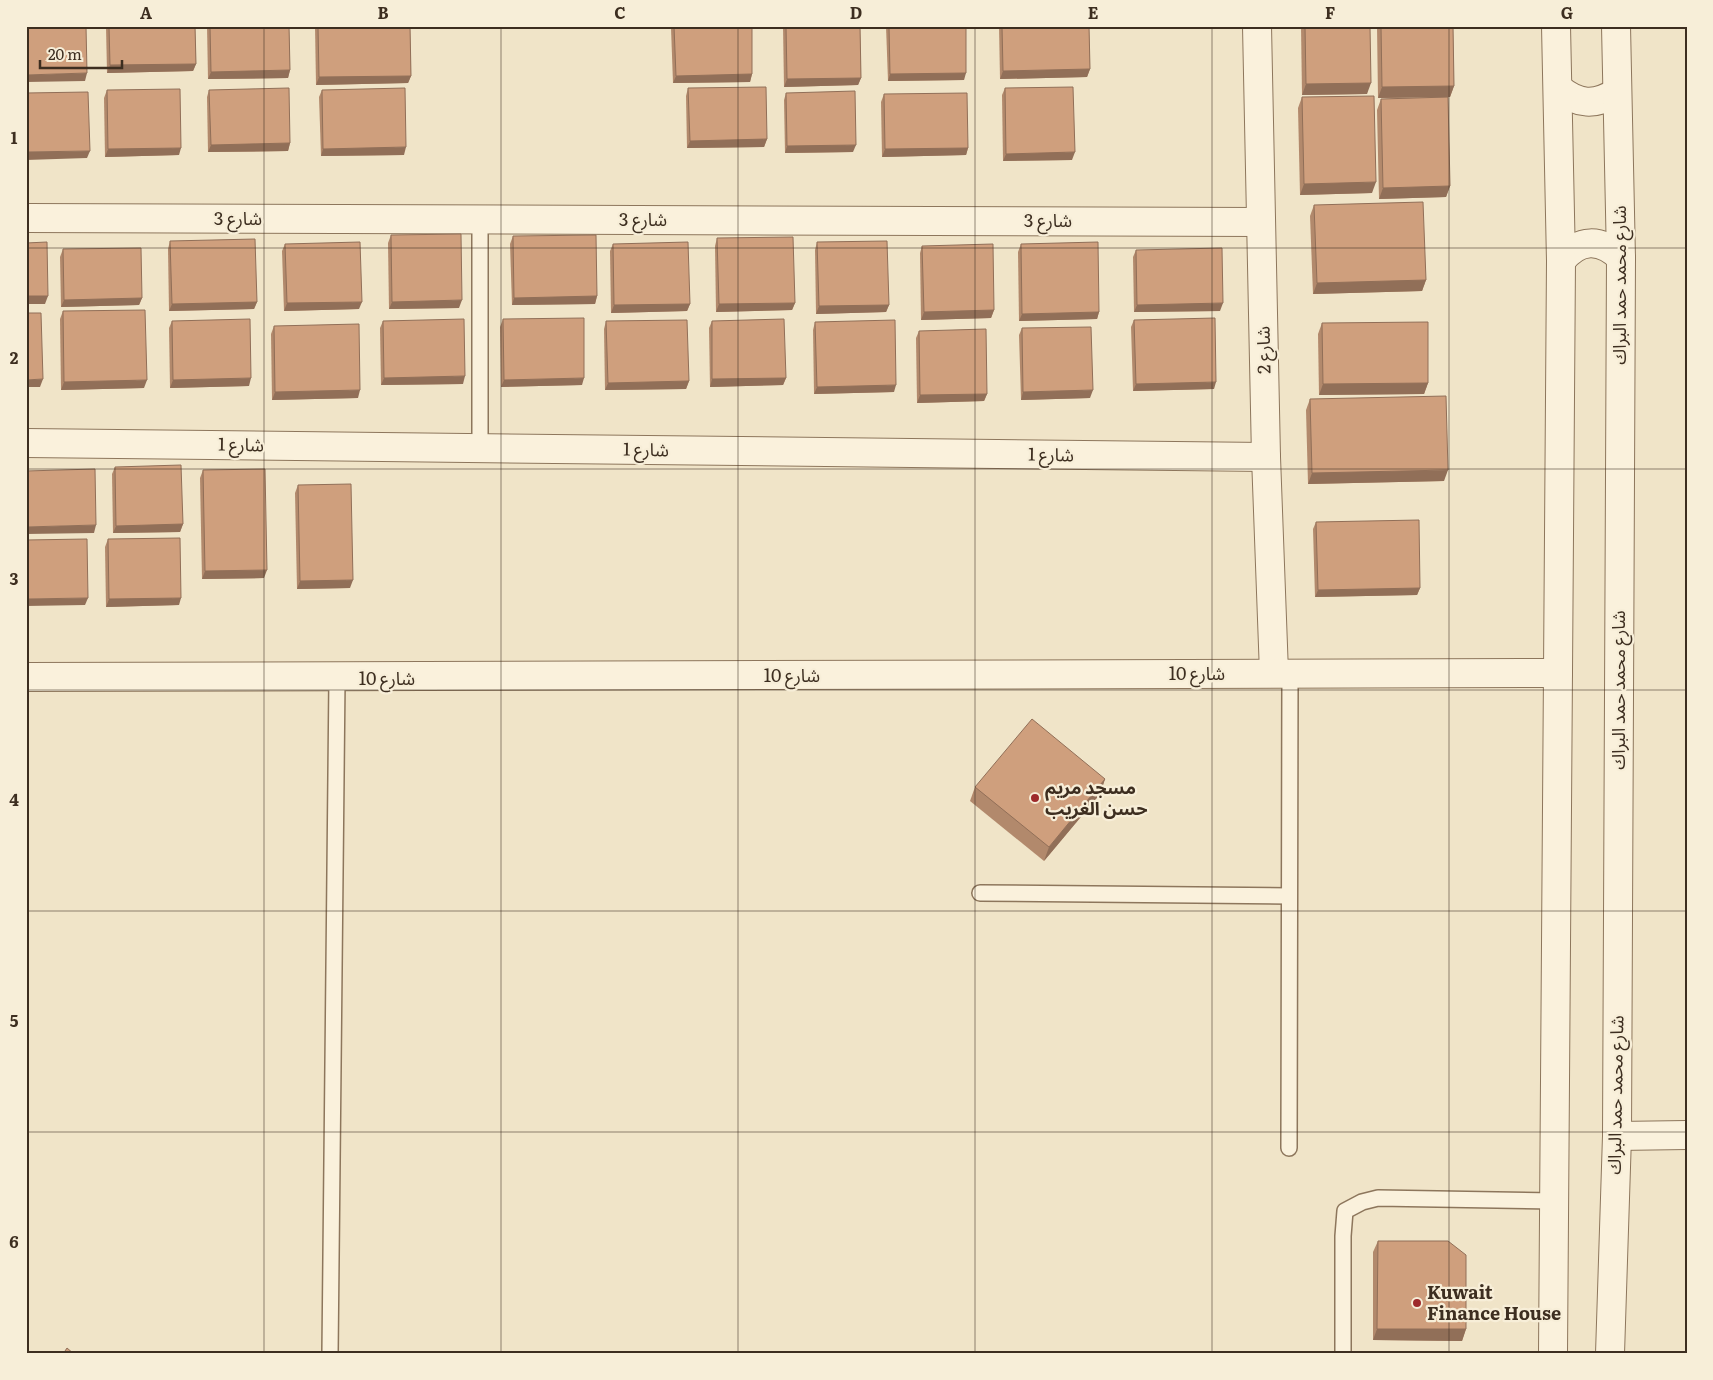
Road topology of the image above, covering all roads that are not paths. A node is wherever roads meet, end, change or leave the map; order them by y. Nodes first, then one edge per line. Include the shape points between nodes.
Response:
1 (1256, 26) edge
2 (1556, 26) edge
3 (1616, 26) edge
4 (1558, 88) junction
5 (1617, 92) junction
6 (26, 218) edge
7 (480, 220) junction
8 (1261, 222) junction
9 (1621, 258) junction
10 (1561, 261) junction
11 (26, 443) edge
12 (480, 448) junction
13 (1266, 458) junction
14 (1282, 673) junction
15 (1558, 674) junction
16 (26, 677) edge
17 (337, 679) junction
18 (980, 893) dead end
19 (1289, 896) junction
20 (1617, 1136) junction
21 (1687, 1136) edge
22 (1289, 1148) dead end
23 (1554, 1201) junction
24 (1555, 1350) edge
25 (1607, 1350) edge
26 (330, 1354) edge
27 (1343, 1354) edge

1 - 8 street, شارع 2
2 - 4 street
3 - 5 street, شارع محمد حمد البراك
4 - 5 street via 1576,100 1587,102 1598,102
4 - 10 street
5 - 9 street, شارع محمد حمد البراك
6 - 7 street, شارع 3
7 - 8 street, شارع 3
7 - 12 lane
8 - 13 street, شارع 2
9 - 10 street via 1602,244 1590,243 1568,251
9 - 20 street, شارع محمد حمد البراك
10 - 15 street
11 - 12 street, شارع 1
12 - 13 street, شارع 1
13 - 14 street, شارع 2
14 - 15 street, شارع 10
14 - 17 street, شارع 10
14 - 19 lane
15 - 23 street
16 - 17 street, شارع 10
17 - 26 lane
18 - 19 lane
19 - 22 lane
20 - 21 street
20 - 25 street, شارع محمد حمد البراك
23 - 24 street
23 - 27 lane via 1378,1198 1345,1211

